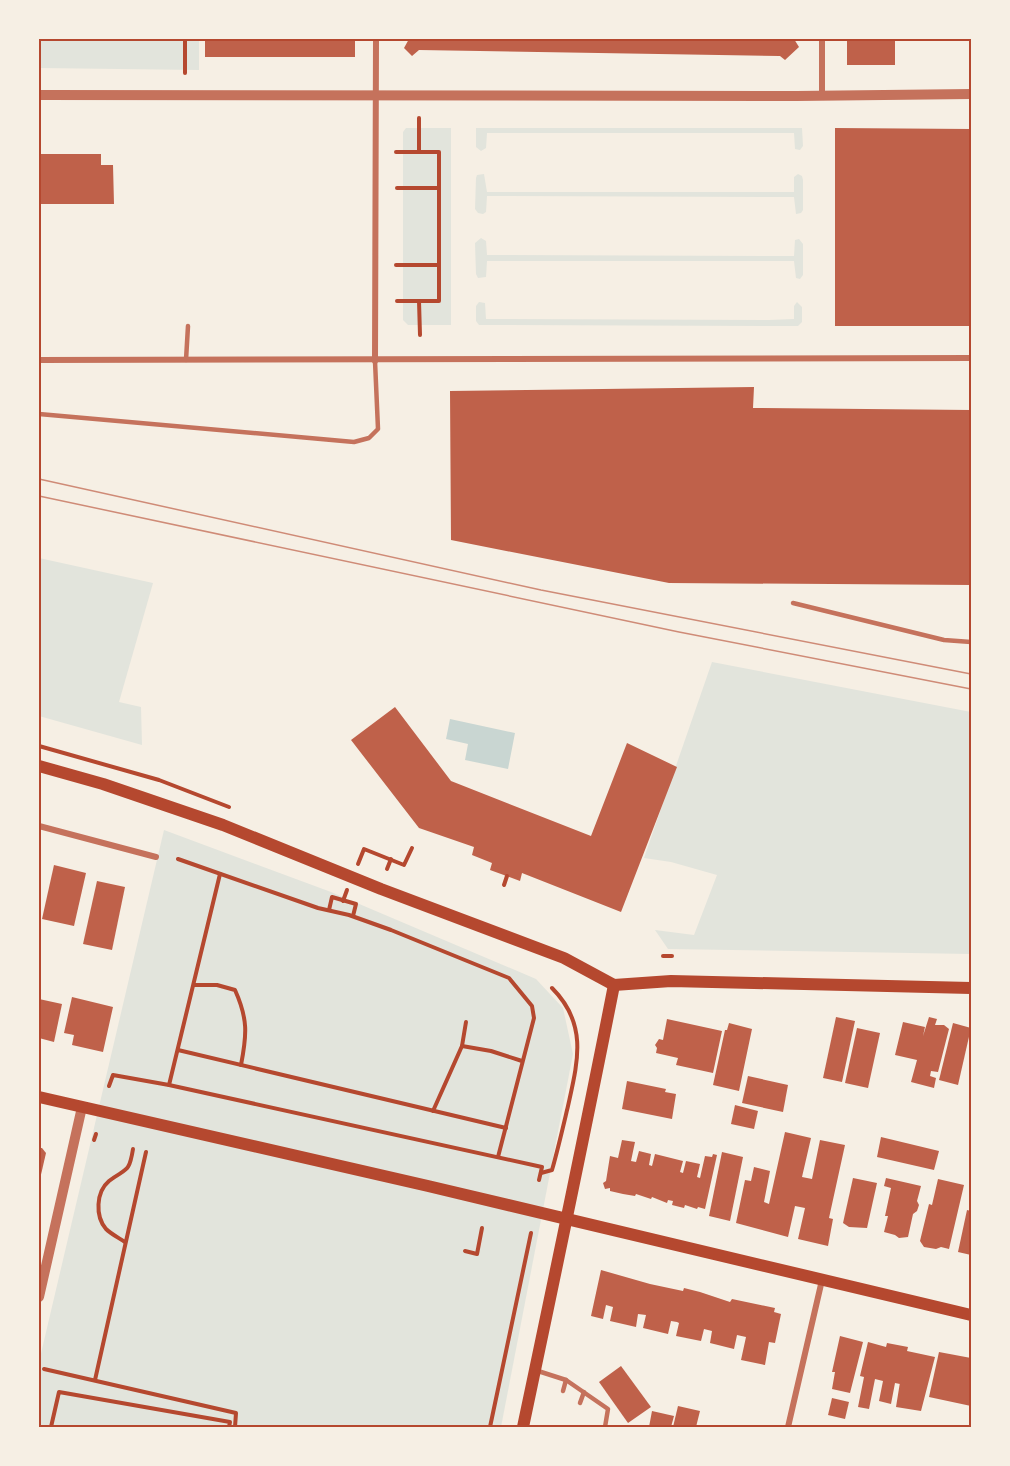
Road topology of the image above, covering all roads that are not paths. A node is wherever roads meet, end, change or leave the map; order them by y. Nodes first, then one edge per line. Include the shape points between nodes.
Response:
1 (375, 39) edge
2 (822, 39) edge
3 (971, 94) edge
4 (39, 95) edge
5 (822, 96) junction
6 (376, 97) junction
7 (188, 326) dead end
8 (971, 358) edge
9 (39, 360) edge
10 (186, 360) junction
11 (375, 361) junction
12 (39, 414) edge
13 (792, 603) dead end
14 (971, 642) edge
15 (39, 766) edge
16 (39, 826) edge
17 (156, 857) dead end
18 (614, 985) junction
19 (971, 988) edge
20 (39, 1097) edge
21 (82, 1107) junction
22 (566, 1220) junction
23 (822, 1280) junction
24 (39, 1297) edge
25 (971, 1315) edge
26 (535, 1370) junction
27 (566, 1380) junction
28 (563, 1391) dead end
29 (584, 1392) junction
30 (598, 1402) junction
31 (580, 1403) dead end
32 (596, 1411) dead end
33 (524, 1427) edge
34 (605, 1427) edge
35 (788, 1427) edge

1 - 6 street
2 - 5 street
3 - 5 street
4 - 6 street
5 - 6 street
6 - 11 street
7 - 10 lane
8 - 11 street
9 - 10 street
10 - 11 street
11 - 12 lane via 378,429 369,438 354,442
13 - 14 lane via 944,640
15 - 18 main road via 223,825 564,958
16 - 17 street
18 - 19 main road via 671,981
18 - 22 main road
20 - 21 main road
21 - 22 main road
21 - 24 street
22 - 23 main road
22 - 26 main road
23 - 25 main road
23 - 35 street
26 - 27 lane
26 - 33 main road
27 - 28 lane
27 - 29 lane
29 - 30 lane
29 - 31 lane
30 - 32 lane
30 - 34 lane via 608,1409

